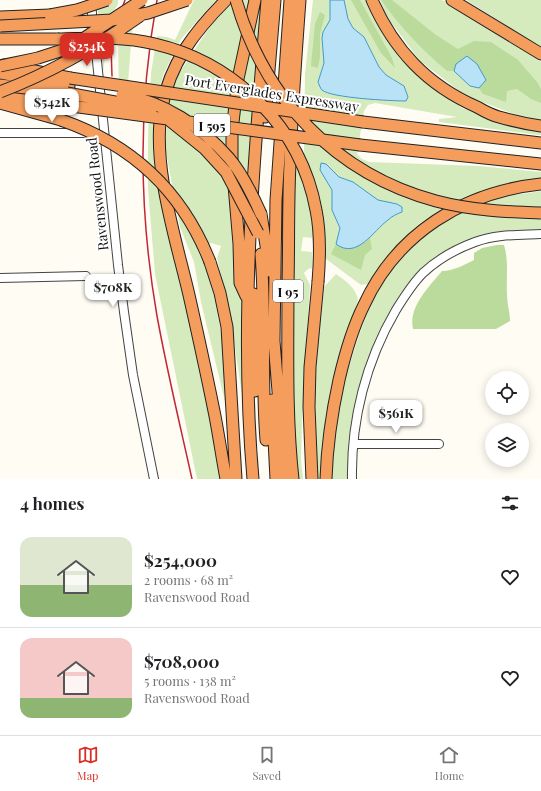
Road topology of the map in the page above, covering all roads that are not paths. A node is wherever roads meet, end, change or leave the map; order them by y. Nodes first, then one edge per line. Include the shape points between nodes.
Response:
1 (91, 0) edge
2 (107, 0) edge
3 (142, 0) edge
4 (163, 0) edge
5 (187, 0) edge
6 (226, 0) edge
7 (236, 0) edge
8 (255, 0) edge
9 (267, 0) edge
10 (275, 0) edge
11 (290, 0) edge
12 (300, 0) edge
13 (306, 0) edge
14 (372, 0) edge
15 (452, 0) edge
16 (0, 17) edge
17 (0, 26) edge
18 (0, 39) edge
19 (298, 40) junction
20 (541, 54) edge
21 (0, 65) edge
22 (0, 73) edge
23 (0, 85) edge
24 (68, 85) junction
25 (0, 92) edge
26 (0, 97) edge
27 (0, 103) edge
28 (541, 126) edge
29 (0, 133) edge
30 (104, 133) junction
31 (541, 143) edge
32 (541, 164) edge
33 (541, 184) edge
34 (541, 213) edge
35 (541, 234) edge
36 (86, 276) dead end
37 (0, 278) edge
38 (247, 298) junction
39 (354, 444) junction
40 (439, 444) dead end
41 (154, 479) edge
42 (226, 479) edge
43 (236, 479) edge
44 (252, 479) edge
45 (258, 479) edge
46 (270, 479) edge
47 (276, 479) edge
48 (285, 479) edge
49 (294, 479) edge
50 (312, 479) edge
51 (326, 479) edge
52 (352, 479) edge

1 - 30 street, Ravenswood Road
2 - 16 highway, bridge via 77,10 50,15
3 - 21 highway, bridge via 69,48 38,58
4 - 25 highway, bridge via 85,52
5 - 17 highway, bridge via 148,13 112,20
6 - 42 highway via 203,23 184,49 164,95 159,132 165,192 215,417
7 - 34 highway, bridge via 256,53 282,96 309,129 349,161 405,191 436,201 477,209
8 - 38 highway via 238,79 232,131 240,283
9 - 38 highway via 252,184
10 - 45 highway via 256,225 254,298
11 - 48 highway via 276,200 274,341
12 - 19 highway, I 95
13 - 19 highway
14 - 28 highway via 393,39 429,79 460,100 498,117
15 - 20 highway
18 - 50 highway, bridge via 131,40 169,47 215,68 248,91 282,129 305,170 318,220 320,260 309,394
19 - 49 highway, I 95 via 288,207 288,390 290,453
21 - 24 highway, Port Everglades Expressway / I 595
22 - 24 highway
23 - 24 highway
24 - 31 highway, Port Everglades Expressway / I 595, bridge
24 - 46 highway, bridge via 169,120 205,149 226,172 258,233 263,276 264,416
24 - 47 highway, bridge via 132,97 173,112 207,135 230,159 246,184 261,214 271,273 271,363
26 - 32 highway, I 595, bridge via 360,145
27 - 43 highway, bridge via 61,120 110,142 157,178 192,222 210,262 227,327
29 - 30 street
30 - 41 street, Ravenswood Road via 125,320
33 - 51 highway via 495,193 450,211 420,232 384,270 364,304 344,360 332,420
35 - 39 street via 508,235 482,240 454,251 417,280 389,323 376,352 361,396
36 - 37 street
38 - 44 highway
39 - 40 street
39 - 52 street

